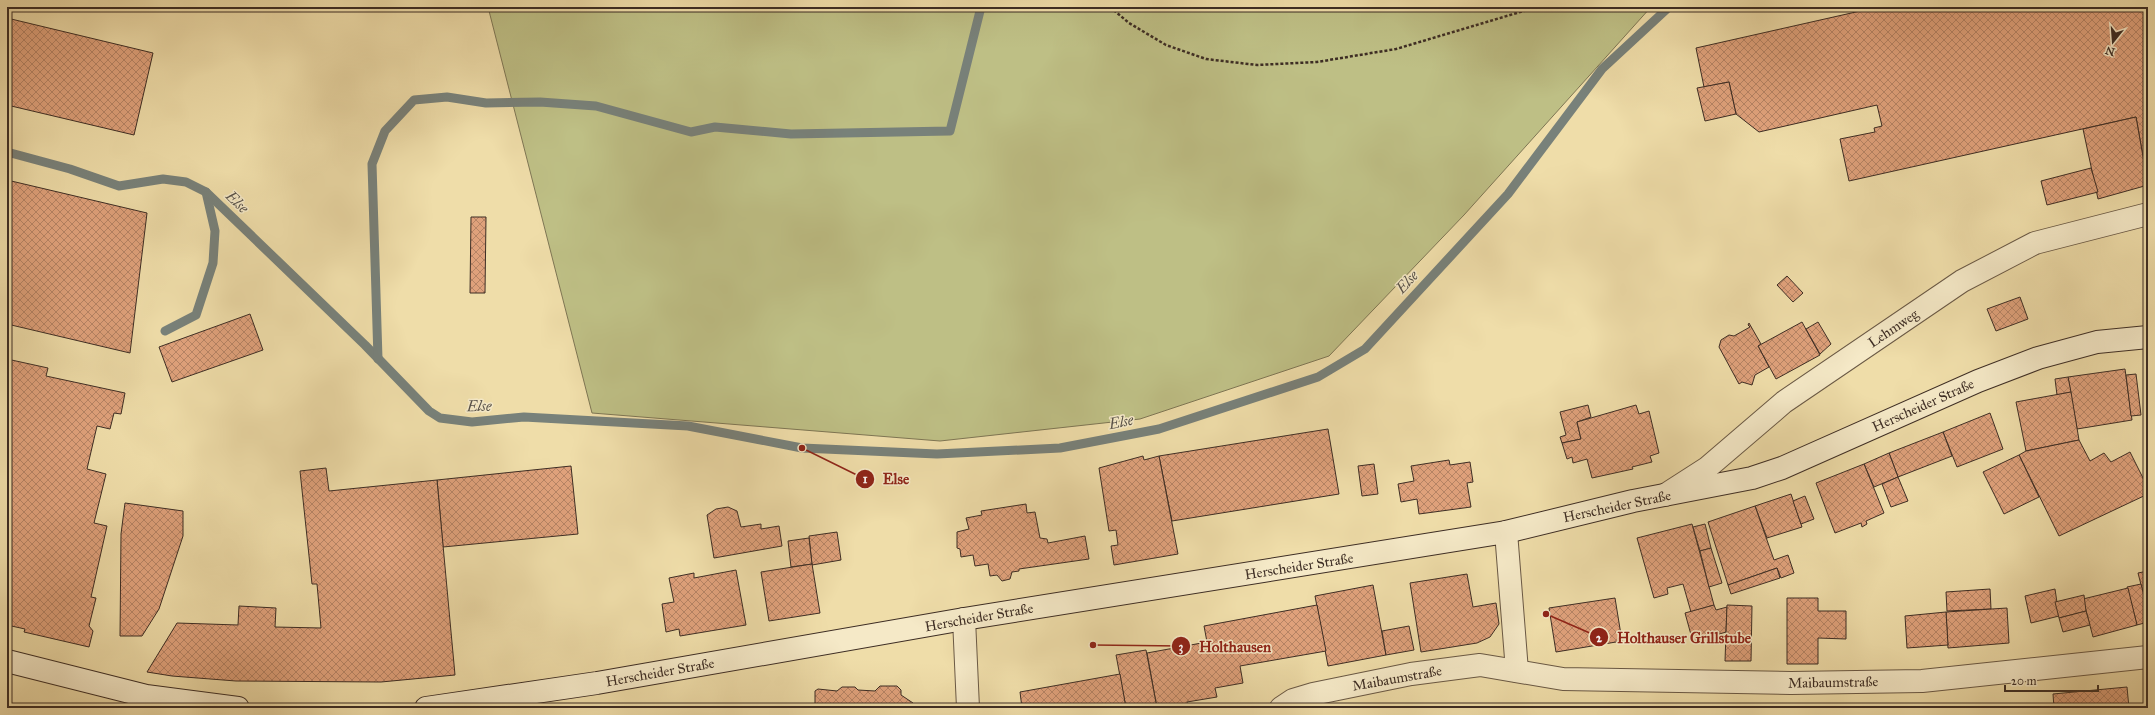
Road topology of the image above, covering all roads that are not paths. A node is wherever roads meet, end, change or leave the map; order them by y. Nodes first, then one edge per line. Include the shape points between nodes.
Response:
1 (2148, 214) edge
2 (2148, 337) edge
3 (1665, 494) junction
4 (1506, 532) junction
5 (964, 619) junction
6 (7, 661) edge
7 (2147, 661) edge
8 (1517, 671) junction
9 (238, 708) edge
10 (426, 708) edge
11 (968, 708) edge
12 (1281, 708) edge

1 - 3 main road, Lehmweg via 2035,243 1962,281 1784,402 1707,468
2 - 3 main road, Herscheider Straße via 2097,342 2038,358 1978,381 1782,468 1752,478
3 - 4 main road, Herscheider Straße
4 - 5 main road, Herscheider Straße
4 - 8 main road
5 - 10 main road, Herscheider Straße via 597,683
5 - 11 main road
6 - 9 main road via 146,696
7 - 8 main road, Maibaumstraße via 1922,681 1641,682 1563,679
8 - 12 main road, Maibaumstraße via 1480,665 1411,674 1313,694 1293,700

